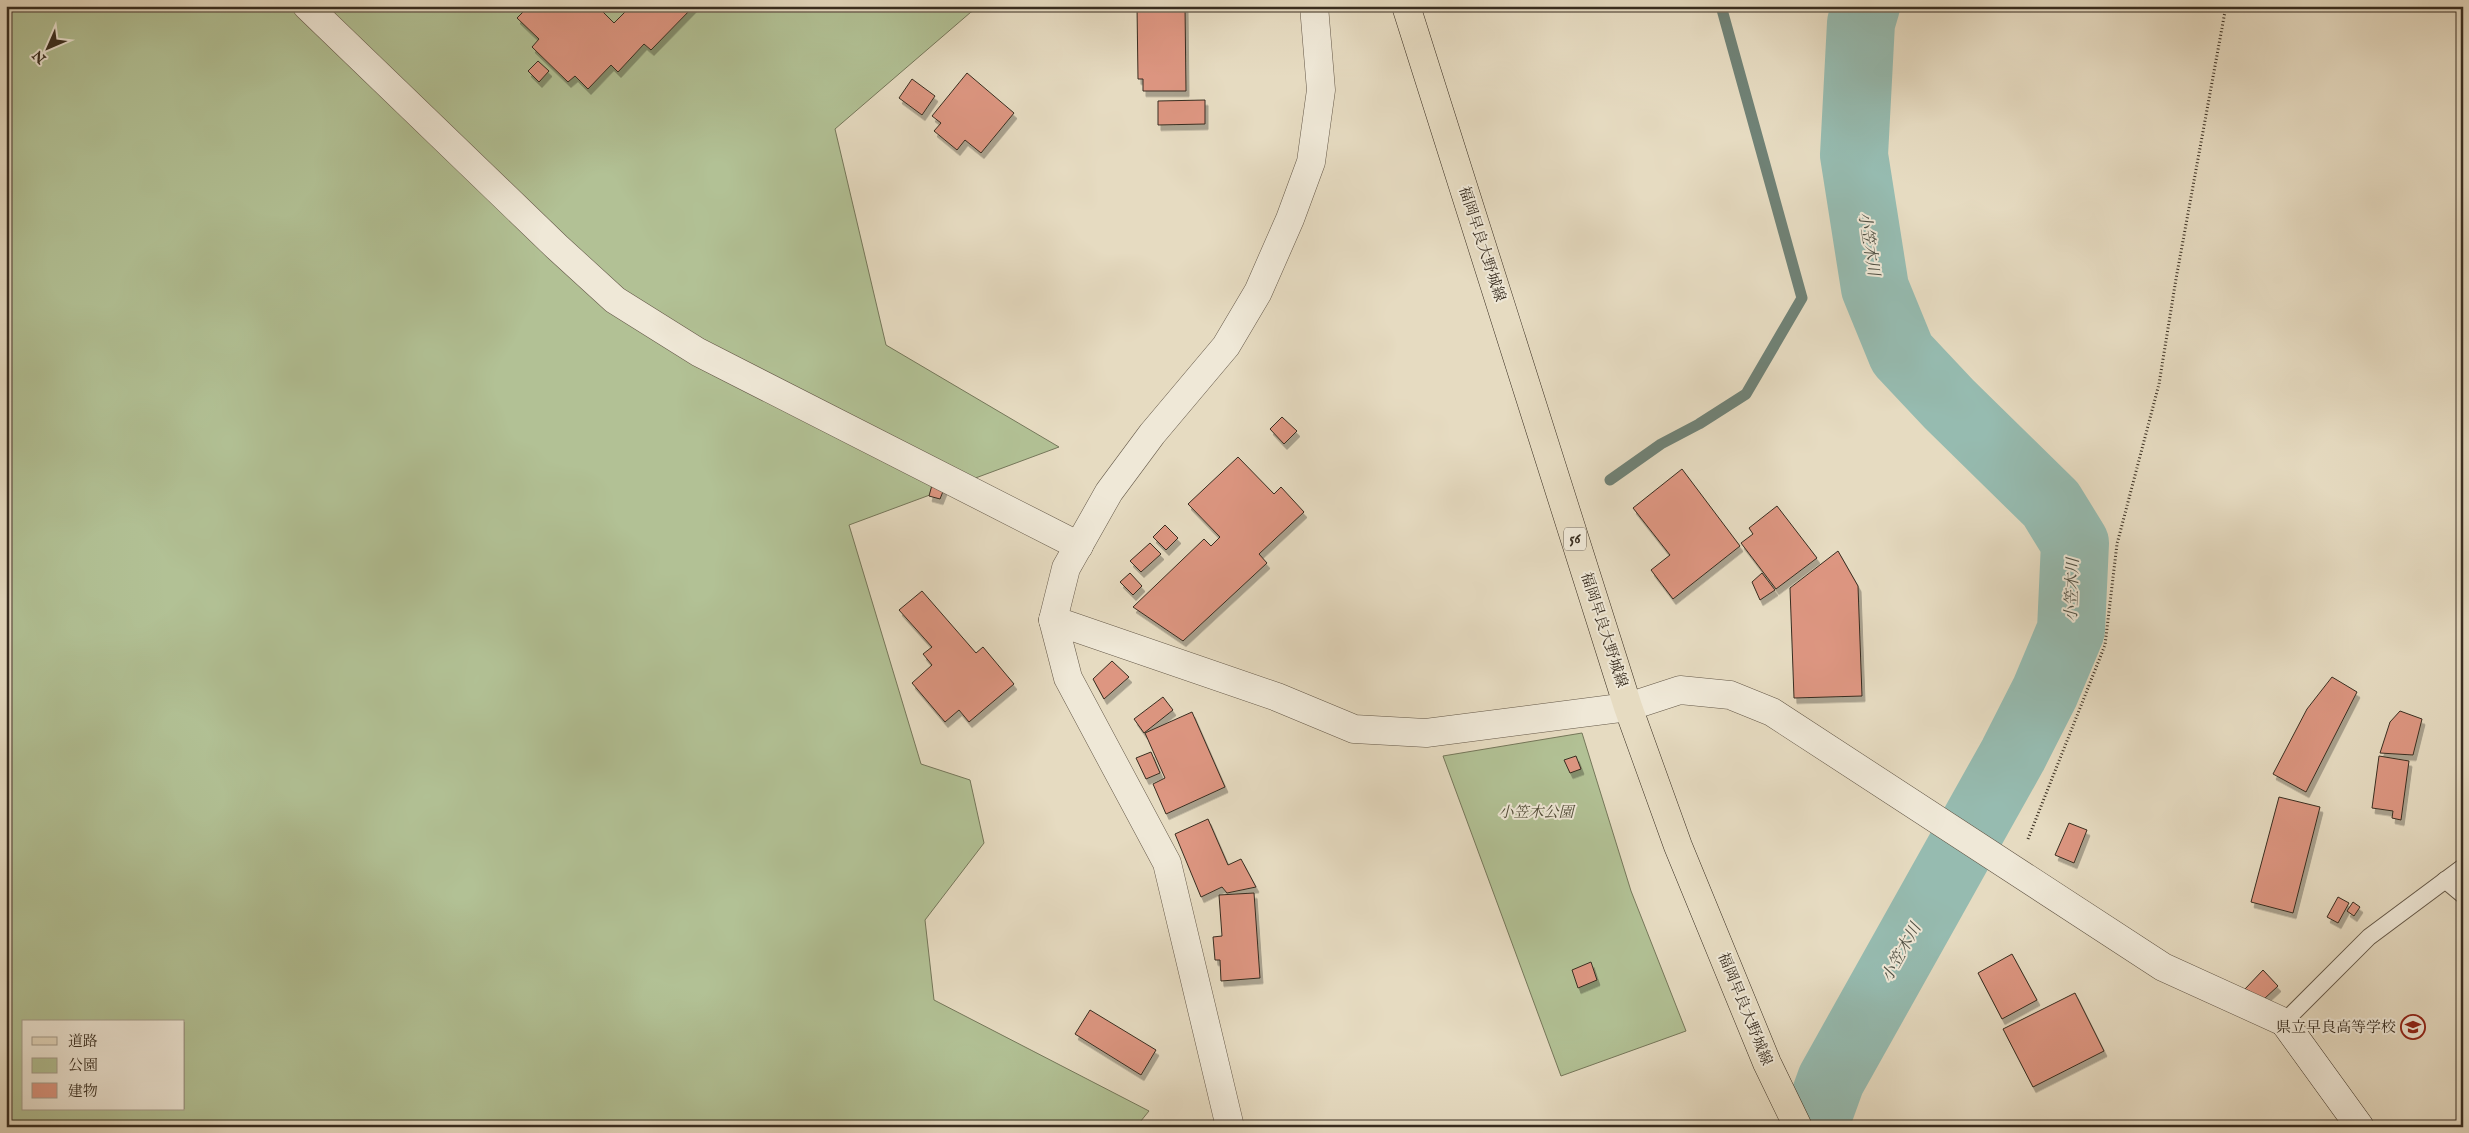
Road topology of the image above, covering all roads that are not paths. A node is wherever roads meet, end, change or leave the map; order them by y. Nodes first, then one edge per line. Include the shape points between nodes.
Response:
1 (306, 6) edge
2 (1314, 6) edge
3 (1406, 6) edge
4 (1079, 546) junction
5 (1053, 620) junction
6 (1628, 707) junction
7 (2463, 867) edge
8 (2445, 880) junction
9 (2463, 895) edge
10 (2284, 1022) junction
11 (1230, 1127) edge
12 (1798, 1127) edge
13 (2360, 1127) edge

1 - 4 street via 616,300 698,352
2 - 4 street via 1320,90 1311,162 1290,219 1258,292 1226,346 1114,484
3 - 6 main road, 福岡早良大野城線 / 56
4 - 5 street via 1066,568
5 - 6 street via 1278,698 1354,729 1426,733
5 - 11 street via 1068,678 1167,863
6 - 10 street via 1680,690 1730,695 1772,712 2164,967
6 - 12 main road, 福岡早良大野城線 / 56 via 1678,846 1767,1063
7 - 8 lane
8 - 9 lane
8 - 10 lane via 2369,937
10 - 13 street

